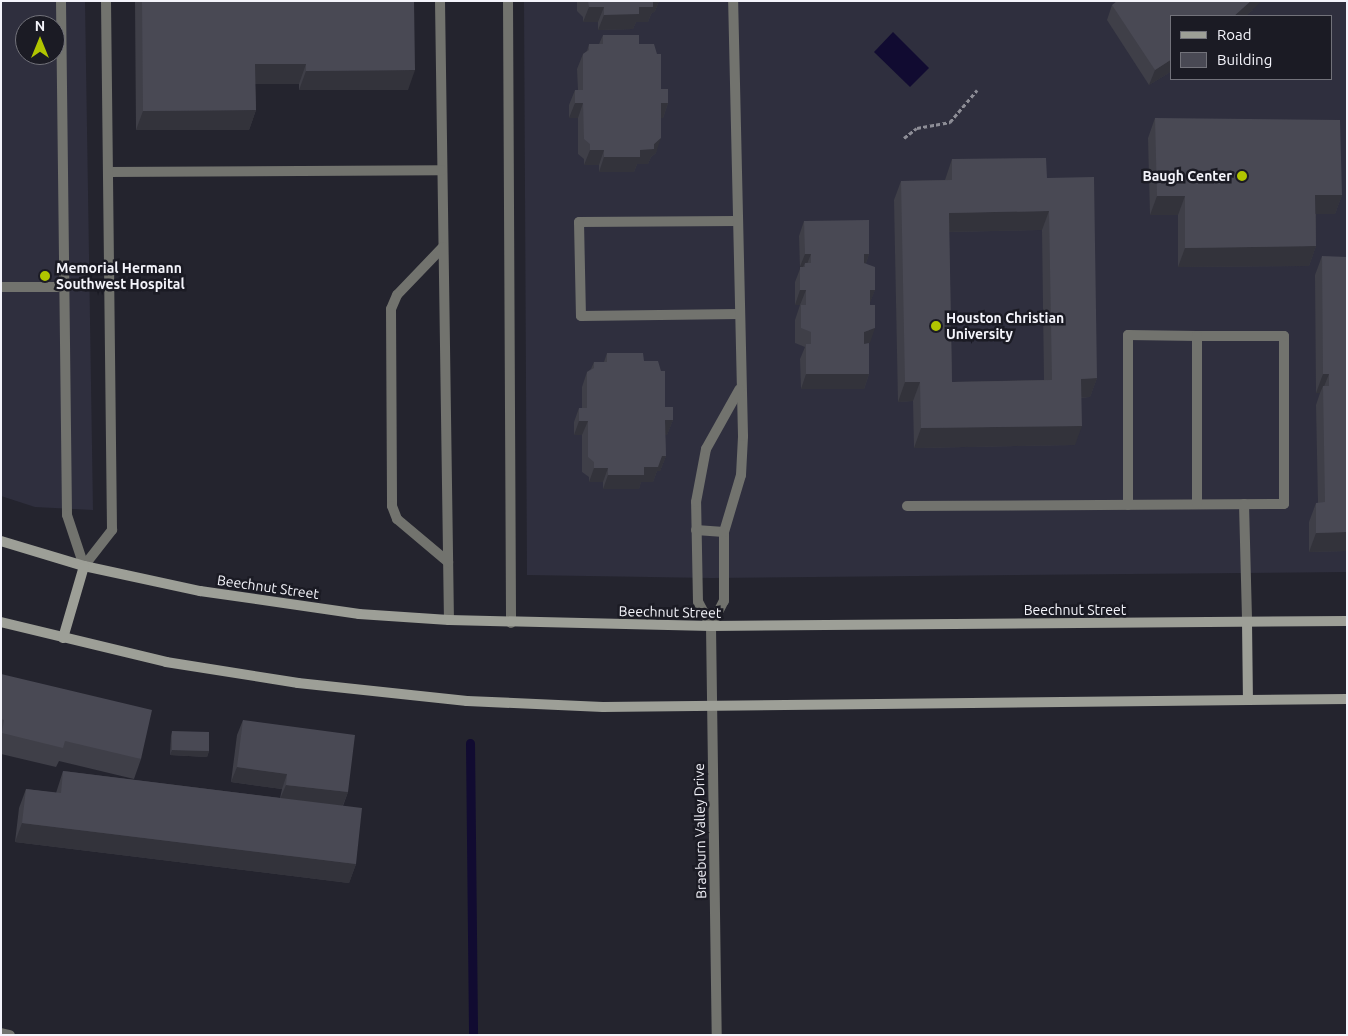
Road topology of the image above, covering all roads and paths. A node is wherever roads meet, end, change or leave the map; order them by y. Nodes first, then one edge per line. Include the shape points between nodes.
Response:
1 (61, 1) edge
2 (106, 1) edge
3 (440, 1) edge
4 (508, 1) edge
5 (734, 1) edge
6 (977, 90) dead end
7 (904, 138) dead end
8 (442, 170) junction
9 (108, 172) junction
10 (737, 221) junction
11 (443, 247) junction
12 (1, 288) edge
13 (64, 288) junction
14 (739, 314) junction
15 (1197, 336) junction
16 (740, 389) junction
17 (1197, 504) junction
18 (1244, 504) junction
19 (1128, 505) junction
20 (907, 506) dead end
21 (696, 530) junction
22 (724, 532) junction
23 (1, 541) edge
24 (448, 562) junction
25 (84, 566) junction
26 (448, 620) junction
27 (1347, 621) edge
28 (1, 622) edge
29 (1247, 622) junction
30 (511, 623) junction
31 (711, 626) junction
32 (63, 638) junction
33 (1347, 699) edge
34 (1248, 700) junction
35 (712, 706) junction
36 (1, 1033) edge
37 (10, 1035) edge
38 (717, 1035) edge

1 - 13 street
2 - 9 street
3 - 8 street
4 - 30 street
5 - 10 street
6 - 7 path via 950,122 917,128
8 - 9 street
8 - 11 street
9 - 25 street via 112,530
10 - 14 street
10 - 14 street via 579,222 579,232 581,316
11 - 24 street
11 - 24 street via 397,295 391,309 392,506 397,519
12 - 13 street
13 - 25 street via 67,515
14 - 16 street
15 - 17 street
15 - 18 street via 1284,336 1284,504
15 - 19 street via 1128,335
16 - 21 street via 706,448 696,502
16 - 22 street via 741,475
17 - 18 street
17 - 19 street
18 - 29 street
19 - 20 street
21 - 22 street
21 - 31 street via 698,602
22 - 31 street via 724,601
23 - 25 main road, Beechnut Street
24 - 26 street
25 - 26 main road, Beechnut Street via 200,591 359,614
25 - 32 main road
26 - 30 main road, Beechnut Street
27 - 29 main road, Beechnut Street
28 - 32 main road
29 - 31 main road, Beechnut Street
29 - 34 main road
30 - 31 main road, Beechnut Street
31 - 35 street, Braeburn Valley Drive
32 - 35 main road via 166,662 289,682 431,697 603,707
33 - 34 main road
34 - 35 main road
35 - 38 street, Braeburn Valley Drive
36 - 37 street

